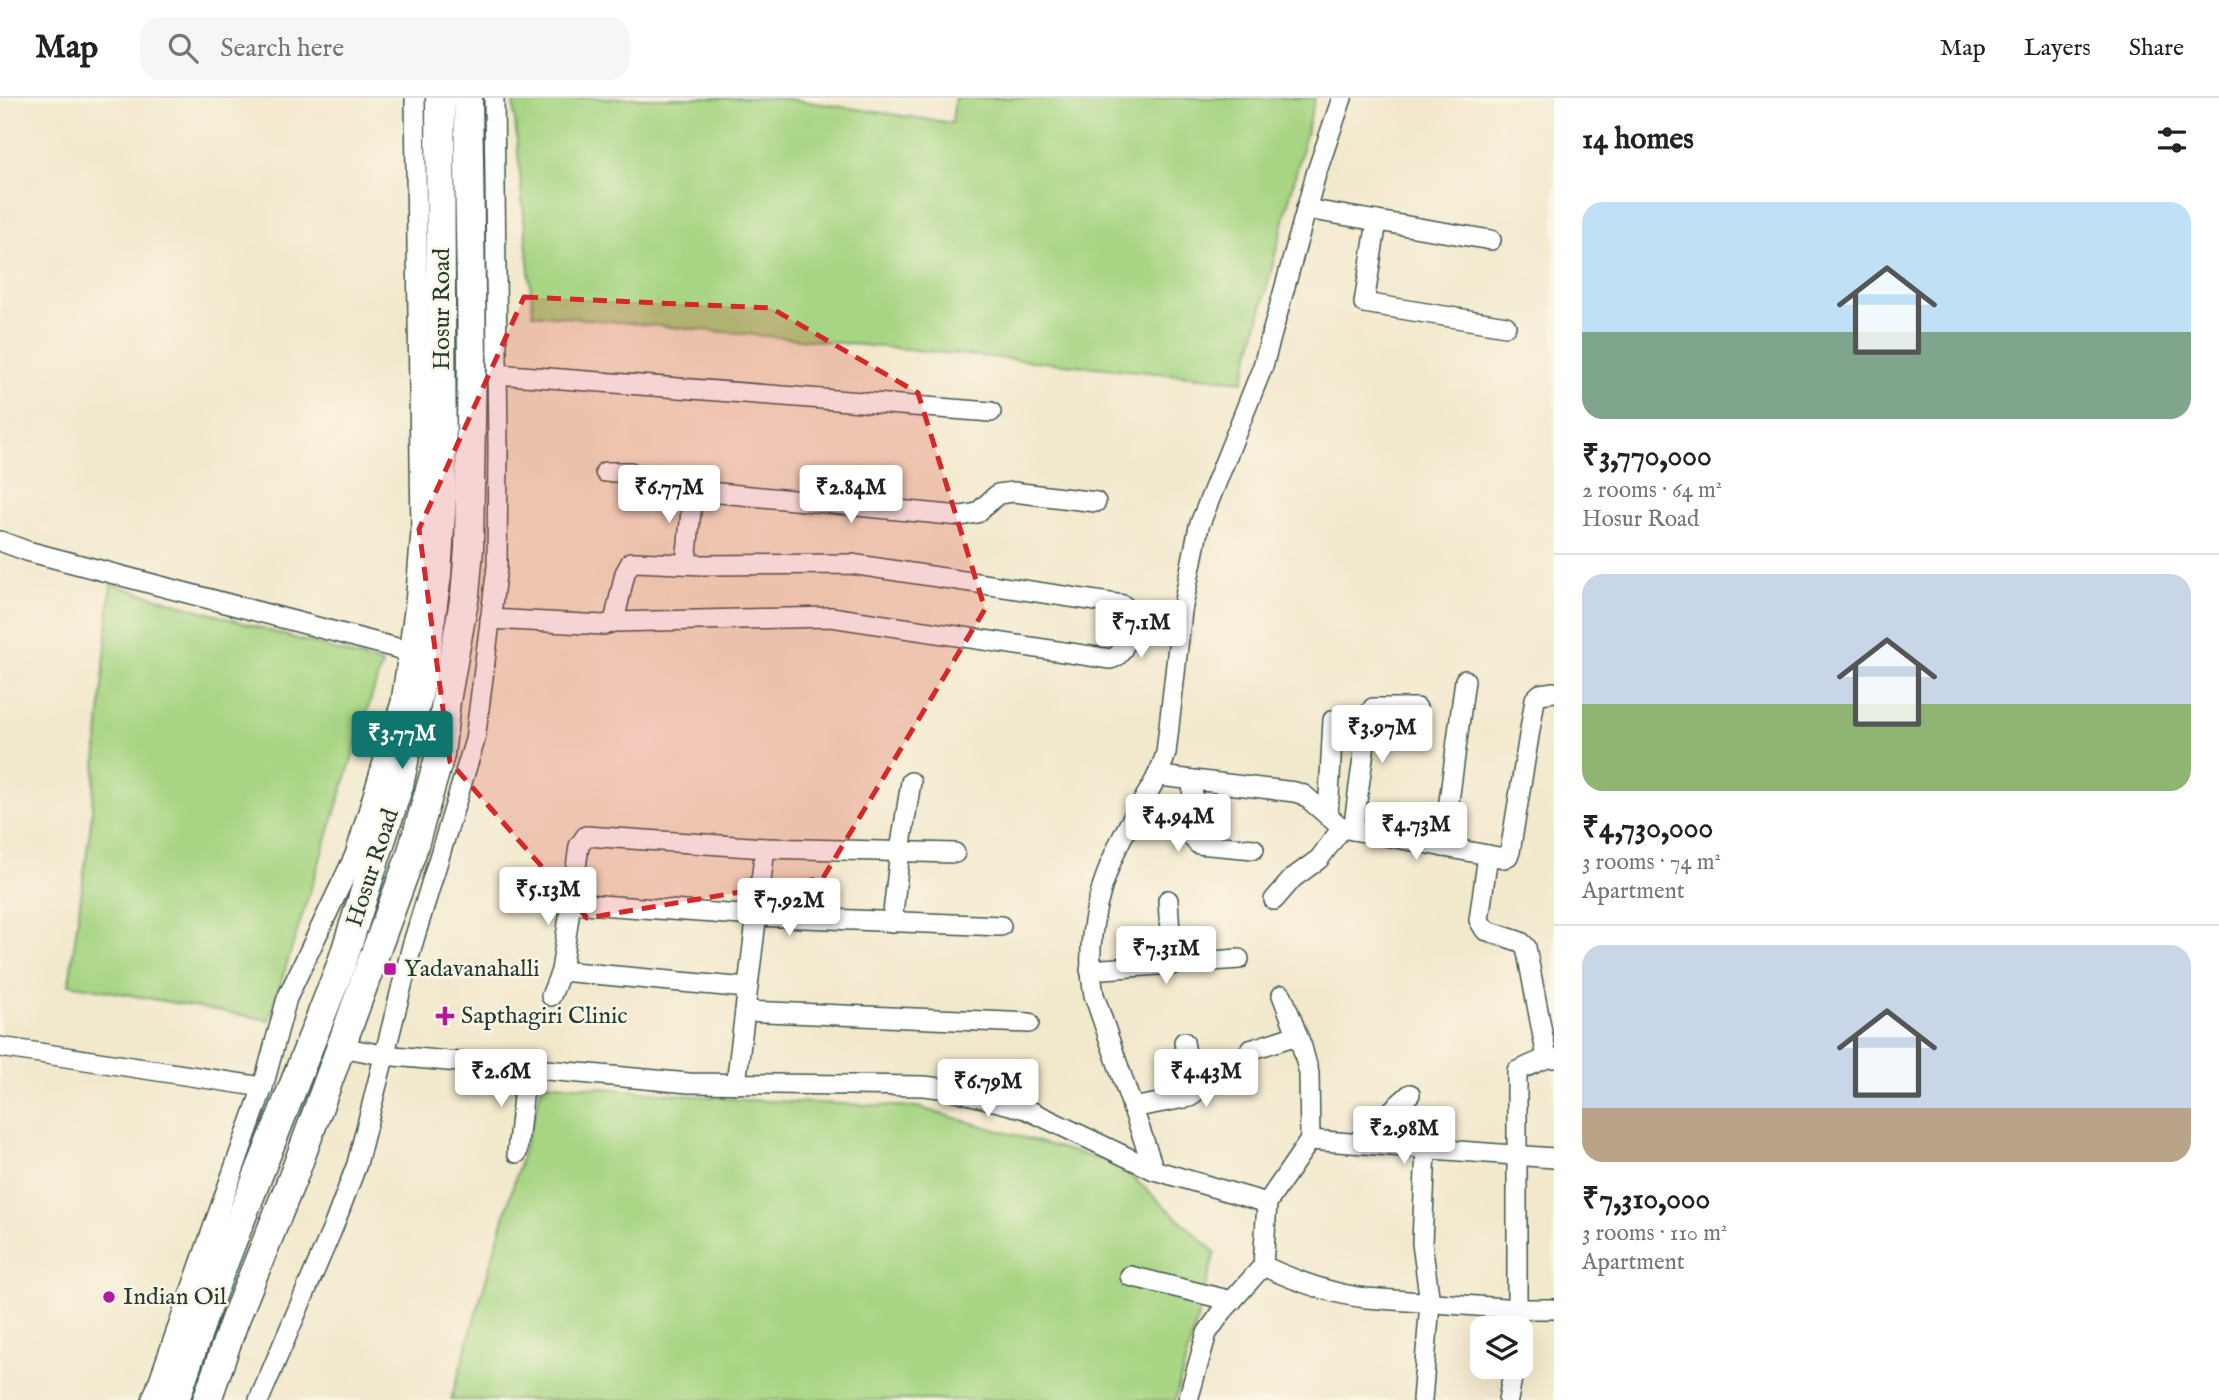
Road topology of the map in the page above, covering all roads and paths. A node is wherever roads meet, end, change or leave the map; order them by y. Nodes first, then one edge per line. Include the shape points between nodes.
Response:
1 (415, 98) edge
2 (440, 98) edge
3 (468, 98) edge
4 (494, 98) edge
5 (1344, 103) edge
6 (1306, 209) junction
7 (1377, 221) junction
8 (1491, 240) dead end
9 (1506, 326) dead end
10 (497, 374) junction
11 (991, 412) dead end
12 (432, 446) junction
13 (605, 472) dead end
14 (693, 489) junction
15 (1096, 502) dead end
16 (0, 541) edge
17 (686, 564) junction
18 (490, 619) junction
19 (614, 622) junction
20 (408, 651) junction
21 (1465, 680) dead end
22 (1554, 692) edge
23 (1417, 708) dead end
24 (1333, 720) dead end
25 (1160, 776) junction
26 (1193, 780) junction
27 (911, 782) dead end
28 (1341, 825) junction
29 (1443, 847) junction
30 (765, 848) junction
31 (1254, 849) dead end
32 (900, 851) junction
33 (955, 853) dead end
34 (1488, 855) junction
35 (1273, 900) dead end
36 (1168, 901) dead end
37 (571, 903) junction
38 (755, 916) junction
39 (892, 922) junction
40 (1001, 926) dead end
41 (1239, 959) dead end
42 (1172, 965) junction
43 (1090, 970) junction
44 (561, 971) junction
45 (747, 988) junction
46 (1282, 995) dead end
47 (551, 996) dead end
48 (745, 1010) junction
49 (1029, 1023) dead end
50 (1297, 1035) junction
51 (1184, 1042) dead end
52 (0, 1047) edge
53 (341, 1047) junction
54 (1250, 1050) dead end
55 (383, 1055) junction
56 (1550, 1058) edge
57 (526, 1069) junction
58 (736, 1084) junction
59 (263, 1087) junction
60 (1410, 1094) dead end
61 (1132, 1108) junction
62 (1310, 1140) junction
63 (1357, 1142) junction
64 (1426, 1147) junction
65 (517, 1153) dead end
66 (1518, 1155) junction
67 (1554, 1158) edge
68 (1154, 1170) junction
69 (1267, 1203) junction
70 (1263, 1266) junction
71 (1130, 1276) dead end
72 (200, 1296) junction
73 (1231, 1301) junction
74 (1430, 1303) junction
75 (1554, 1309) edge
76 (1506, 1316) edge
77 (1518, 1316) edge
78 (1526, 1316) edge
79 (1512, 1379) edge
80 (152, 1400) edge
81 (175, 1400) edge
82 (207, 1400) edge
83 (259, 1400) edge
84 (1188, 1400) edge
85 (1422, 1400) edge
86 (1508, 1400) edge

1 - 12 street
2 - 12 highway, Hosur Road
3 - 53 highway, Hosur Road via 471,481 465,595 440,755 411,855
4 - 10 street
5 - 6 street
6 - 7 street
6 - 25 street via 1263,366 1199,526 1182,611
7 - 8 street
7 - 9 street via 1364,303
10 - 11 street
10 - 18 street via 497,567
12 - 20 street
12 - 72 highway, Hosur Road via 442,496 438,575 400,785 341,965
13 - 14 street via 631,472 646,486
14 - 15 street via 961,516 977,513 998,494 1013,492
14 - 17 street
16 - 20 street
17 - 19 street via 631,562
17 - 19 street via 851,564 1123,605 1129,611 1123,650 1110,659 831,617
18 - 19 street
18 - 55 street via 475,740
20 - 59 street via 401,702 355,855 287,998
21 - 29 street
22 - 34 street via 1535,699 1510,852 1504,858
23 - 28 street via 1373,708
24 - 28 street
25 - 26 street
25 - 43 street via 1106,874 1093,929
26 - 28 street via 1295,792
26 - 31 street via 1194,841
27 - 32 street
28 - 29 street
28 - 35 street via 1319,859
29 - 34 street
30 - 32 street
30 - 37 street via 586,836 579,846
30 - 38 street
32 - 33 street
32 - 39 street
34 - 56 street via 1479,920 1485,930 1526,947
36 - 42 street
37 - 38 street
37 - 44 street
38 - 39 street
38 - 45 street
39 - 40 street
41 - 42 street
42 - 43 street
43 - 61 street
44 - 45 street
44 - 47 street
45 - 48 street
46 - 50 street
48 - 49 street
48 - 58 street
50 - 54 street
50 - 62 street via 1309,1073
51 - 61 street via 1193,1094
52 - 59 street
53 - 55 street
53 - 82 highway, Hosur Road
55 - 57 street
55 - 83 street via 356,1164
56 - 66 street via 1517,1071
57 - 58 street
57 - 65 street
58 - 68 street via 948,1089 1026,1109
59 - 72 street
60 - 63 street
61 - 68 street
62 - 63 street
62 - 69 street
63 - 64 street
64 - 66 street
64 - 74 street via 1422,1242
66 - 67 street
66 - 77 street
68 - 69 street
69 - 70 street
70 - 73 street
70 - 74 street via 1345,1295
71 - 73 street
72 - 80 street
72 - 81 highway, Hosur Road
73 - 84 street via 1207,1333
74 - 76 street
74 - 85 street
75 - 78 street
79 - 86 street

